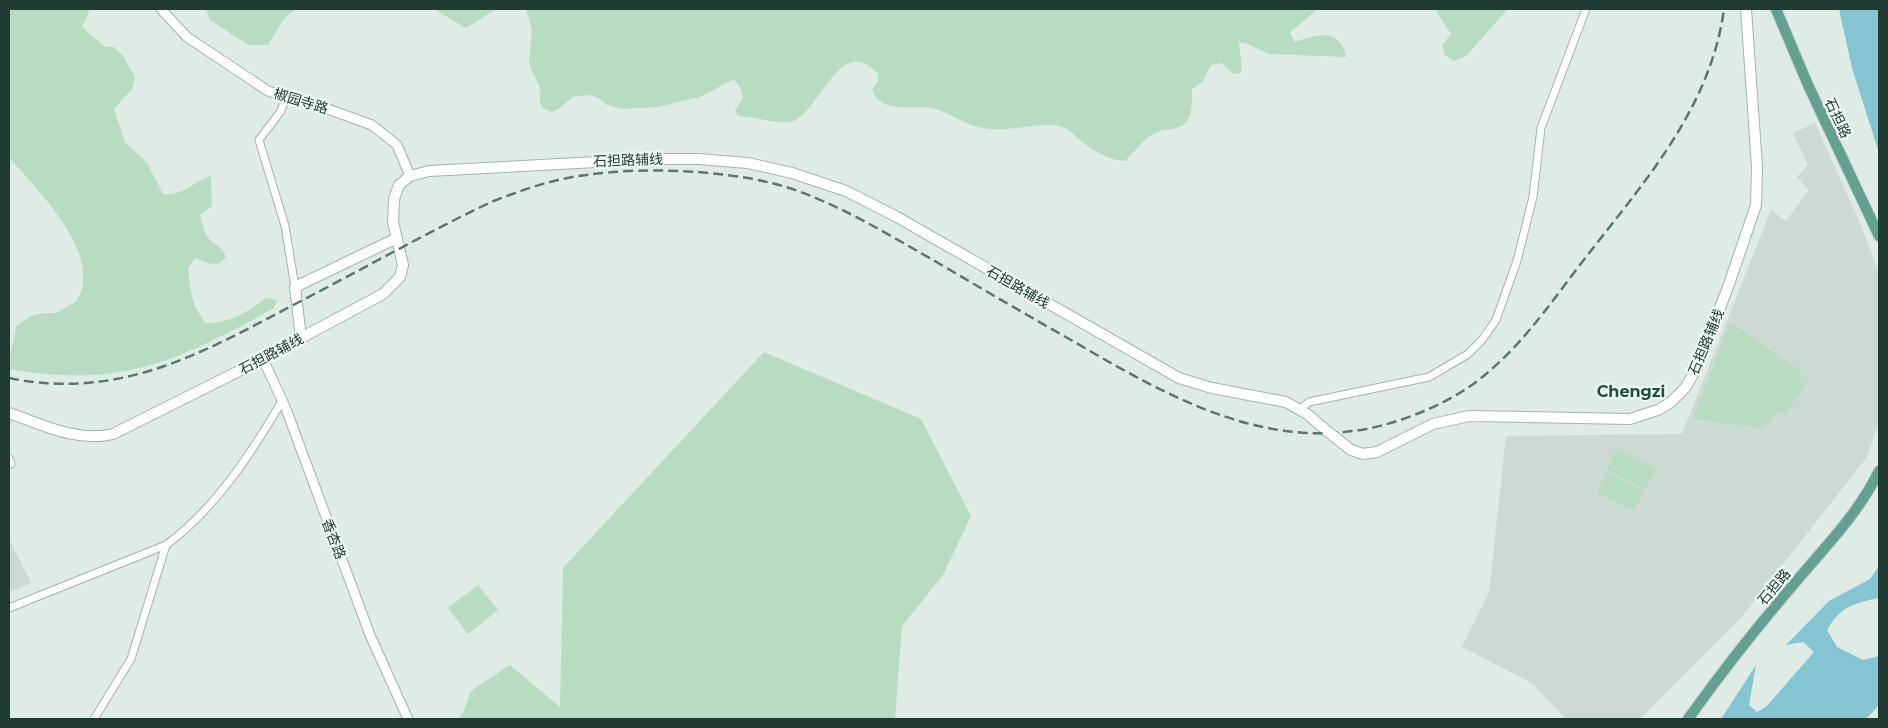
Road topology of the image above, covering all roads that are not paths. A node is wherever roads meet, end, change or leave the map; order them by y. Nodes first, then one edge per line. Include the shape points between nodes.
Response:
1 (161, 9) edge
2 (1586, 9) edge
3 (1746, 9) edge
4 (1776, 9) edge
5 (286, 96) junction
6 (410, 176) junction
7 (1879, 236) edge
8 (397, 238) junction
9 (295, 287) junction
10 (302, 338) junction
11 (263, 359) junction
12 (282, 401) junction
13 (1300, 409) junction
14 (9, 413) edge
15 (1879, 471) edge
16 (166, 545) junction
17 (9, 608) edge
18 (94, 719) edge
19 (408, 719) edge
20 (1688, 719) edge

1 - 5 street, 椒园寺路 via 188,37 268,91
2 - 13 street via 1540,128 1533,197 1517,261 1496,320 1482,340 1460,360 1429,377 1309,402
3 - 13 main road, 石担路辅线, bridge via 1757,167 1756,205 1697,368 1685,388 1671,402 1630,419 1468,416 1433,424 1377,452 1362,454 1351,450
4 - 7 main road, 石担路 via 1810,90
5 - 6 street, 椒园寺路 via 372,126 397,145
5 - 9 street via 281,111 259,140 285,226
6 - 8 main road, 石担路辅线 via 399,185 394,199 392,222
6 - 13 main road, 石担路辅线 via 429,171 652,158 748,163 792,173 846,191 898,218 1179,378 1212,388 1286,402
8 - 9 main road
8 - 10 main road, 石担路辅线 via 404,265 392,287
9 - 10 main road
10 - 11 main road, 石担路辅线
11 - 12 street, 香杏路
11 - 14 main road, 石担路辅线 via 132,426 98,438 66,432
12 - 16 street via 228,485 181,534
12 - 19 street, 香杏路 via 370,635
15 - 20 main road, 石担路 via 1846,522 1773,608
16 - 17 street
16 - 18 street via 131,659

